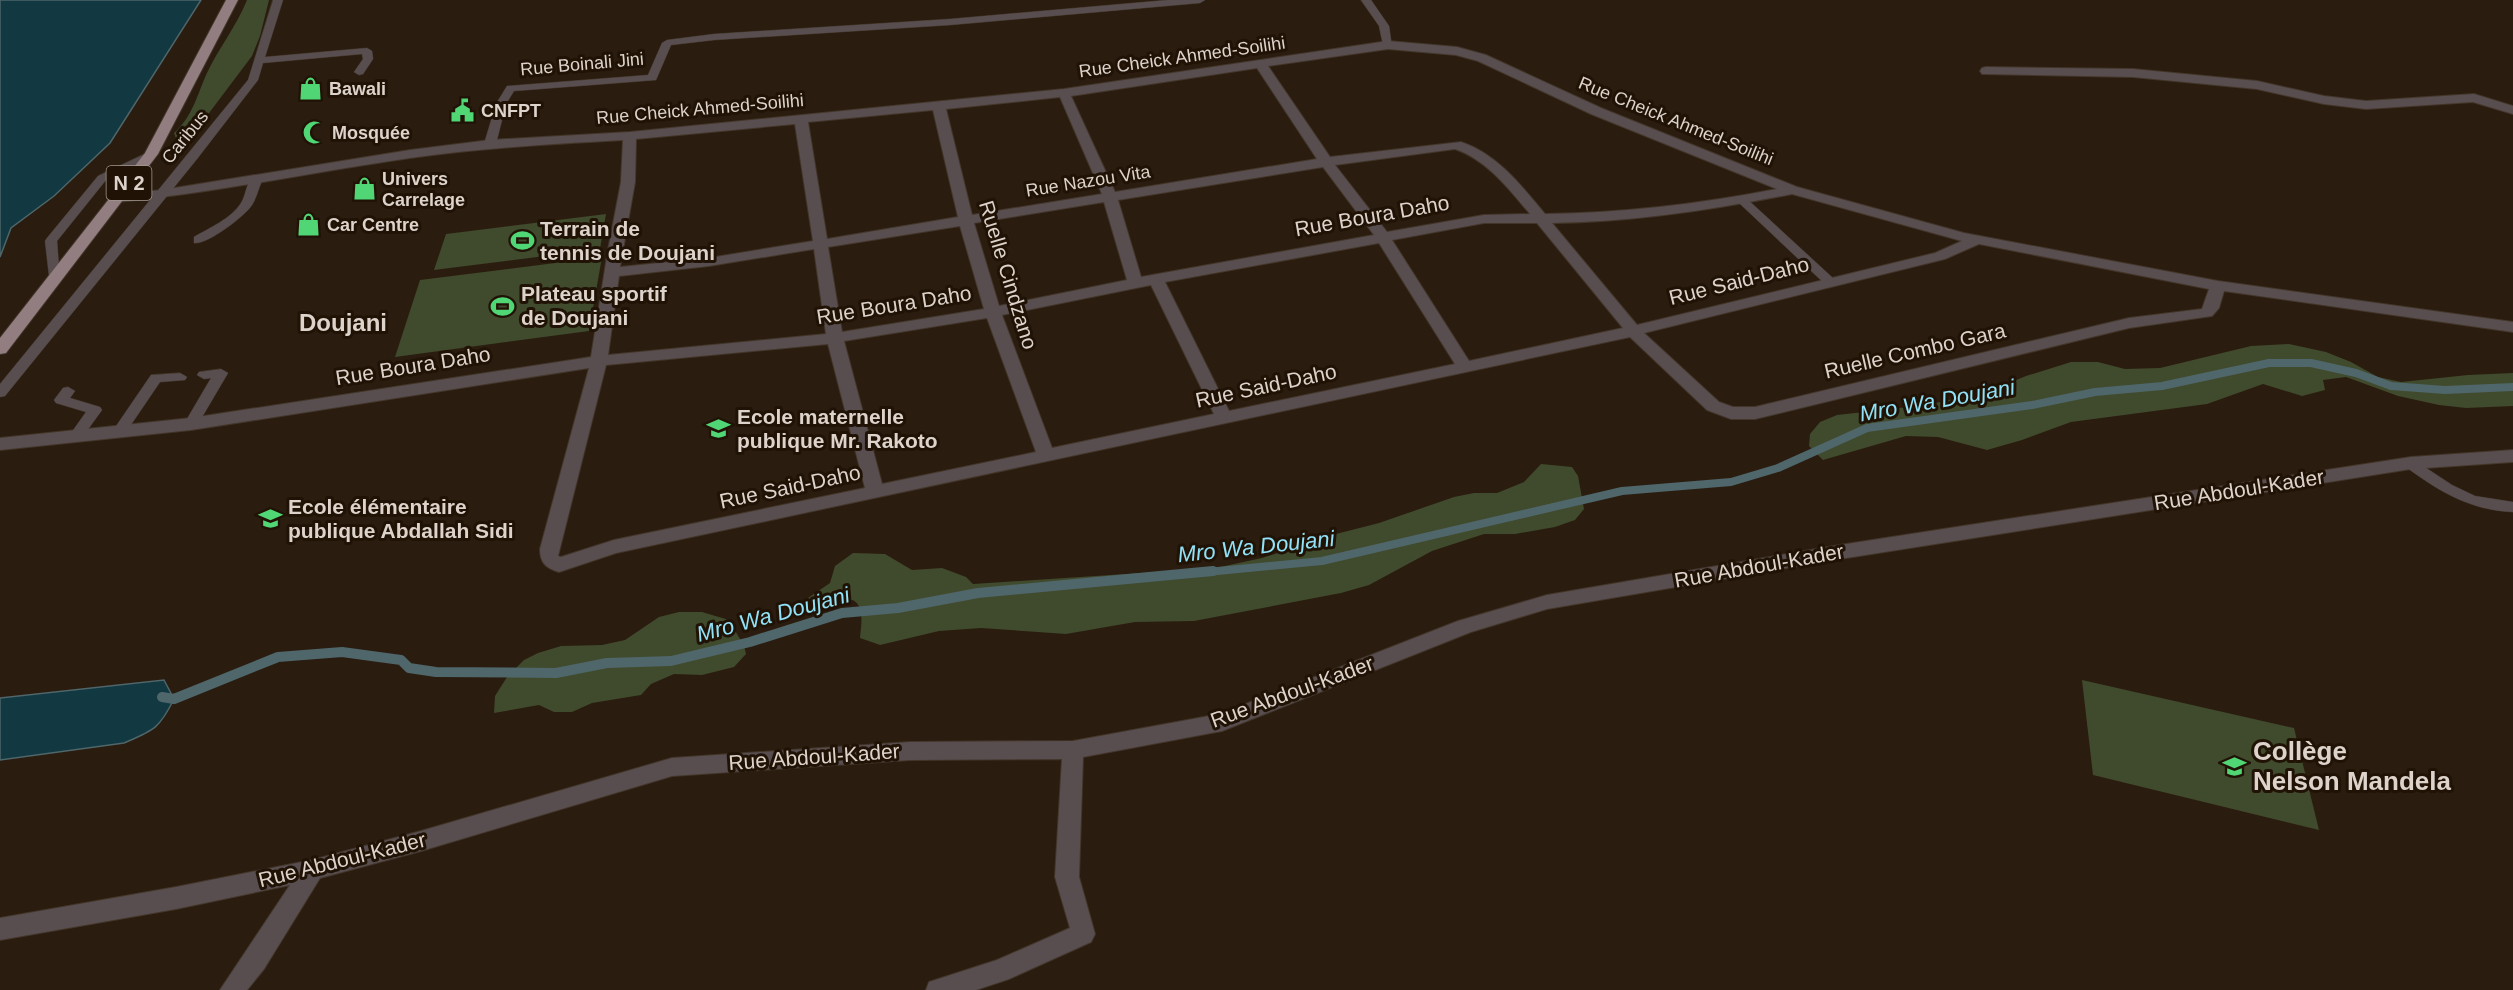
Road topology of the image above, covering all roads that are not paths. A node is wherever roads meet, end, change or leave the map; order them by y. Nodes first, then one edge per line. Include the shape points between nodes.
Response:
1 (232, 0) edge
2 (278, 0) edge
3 (1200, 0) edge
4 (1366, 0) edge
5 (1388, 45) junction
6 (260, 60) junction
7 (1261, 65) junction
8 (1986, 71) dead end
9 (359, 72) dead end
10 (1064, 93) junction
11 (939, 106) junction
12 (2513, 110) edge
13 (801, 119) junction
14 (630, 136) junction
15 (490, 144) junction
16 (151, 154) junction
17 (1326, 162) junction
18 (257, 178) junction
19 (1792, 190) junction
20 (162, 194) junction
21 (1110, 197) junction
22 (117, 198) junction
23 (1742, 200) junction
24 (1543, 218) junction
25 (966, 220) junction
26 (1383, 237) junction
27 (1979, 239) junction
28 (198, 240) dead end
29 (820, 244) junction
30 (612, 272) junction
31 (1156, 279) junction
32 (54, 281) junction
33 (1830, 282) junction
34 (1135, 283) junction
35 (2218, 286) junction
36 (993, 312) junction
37 (2513, 327) edge
38 (1633, 331) junction
39 (835, 338) junction
40 (0, 349) edge
41 (599, 361) junction
42 (1465, 367) junction
43 (204, 375) dead end
44 (180, 376) dead end
45 (68, 391) dead end
46 (0, 393) edge
47 (1224, 417) junction
48 (191, 424) junction
49 (119, 432) junction
50 (76, 436) junction
51 (0, 444) edge
52 (1046, 454) junction
53 (2513, 456) edge
54 (2411, 464) junction
55 (875, 492) junction
56 (2513, 507) edge
57 (1073, 750) junction
58 (312, 870) junction
59 (0, 929) edge
60 (232, 990) edge
61 (938, 990) edge

1 - 16 main road, N 2
2 - 6 lane, Caribus / N 2
3 - 15 lane, Rue Boinali Jini via 667,43 652,78 511,88 501,104
4 - 5 lane via 1384,26
5 - 7 street, Rue Cheick Ahmed-Soilihi
5 - 19 street, Rue Cheick Ahmed-Soilihi via 1457,51 1482,58 1596,111
6 - 9 lane via 367,51 368,59
6 - 20 lane, Caribus / N 2 via 253,80
7 - 10 street, Rue Cheick Ahmed-Soilihi
7 - 17 street
8 - 12 street via 2133,73 2257,85 2366,105 2474,98
10 - 11 street, Rue Cheick Ahmed-Soilihi
10 - 21 street
11 - 13 street, Rue Cheick Ahmed-Soilihi
11 - 25 street, Ruelle Cindzano
13 - 14 street, Rue Cheick Ahmed-Soilihi
13 - 29 street
14 - 15 street, Rue Cheick Ahmed-Soilihi
14 - 30 street via 628,183
15 - 18 street, Rue Cheick Ahmed-Soilihi
16 - 22 main road, N 2
16 - 32 lane via 102,178 51,241
17 - 21 street, Rue Nazou Vita
17 - 24 street, Rue Nazou Vita via 1456,144 1489,162
17 - 26 street
18 - 20 street, Rue Cheick Ahmed-Soilihi
18 - 28 lane via 247,204 236,216
19 - 23 street, Rue Boura Daho
19 - 27 street, Rue Cheick Ahmed-Soilihi
20 - 22 street, Rue Cheick Ahmed-Soilihi
20 - 46 lane, Caribus / N 2
21 - 25 street, Rue Nazou Vita
21 - 34 street
22 - 32 main road, N 2
23 - 24 street, Rue Boura Daho via 1600,217
23 - 33 lane
24 - 26 street, Rue Boura Daho via 1484,219
24 - 38 street, Rue Nazou Vita
25 - 29 street, Rue Nazou Vita
25 - 36 street, Ruelle Cindzano
26 - 31 street, Rue Boura Daho
26 - 42 street
27 - 33 street, Rue Said-Daho via 1940,255
27 - 35 street, Rue Cheick Ahmed-Soilihi
29 - 30 street, Rue Nazou Vita via 709,262
29 - 39 street
30 - 41 street
31 - 34 street, Rue Boura Daho
31 - 47 street
32 - 40 main road, N 2
33 - 38 street, Rue Said-Daho
34 - 36 street, Rue Boura Daho
35 - 37 street, Rue Cheick Ahmed-Soilihi
35 - 38 street, Ruelle Combo Gara via 2207,313 2129,323 1755,413 1731,413 1713,406
36 - 39 street, Rue Boura Daho
36 - 52 street, Ruelle Cindzano
38 - 42 street, Rue Said-Daho
39 - 41 street, Rue Boura Daho
39 - 55 street
41 - 48 street, Rue Boura Daho
41 - 55 street, Rue Said-Daho via 549,549 549,559 559,565 614,547
42 - 47 street, Rue Said-Daho
43 - 48 lane via 221,373
44 - 49 lane via 156,378
45 - 50 lane via 61,400 95,410
47 - 52 street, Rue Said-Daho
48 - 49 street, Rue Boura Daho
49 - 50 street, Rue Boura Daho
50 - 51 street, Rue Boura Daho
52 - 55 street, Rue Said-Daho
53 - 54 street, Rue Abdoul-Kader
54 - 56 lane via 2473,503
54 - 57 street, Rue Abdoul-Kader via 1840,552 1547,602 1465,626 1222,722
57 - 58 street, Rue Abdoul-Kader via 910,751 672,767
57 - 61 street via 1067,877 1083,934 1000,971
58 - 59 street, Rue Abdoul-Kader
58 - 60 street via 255,961

